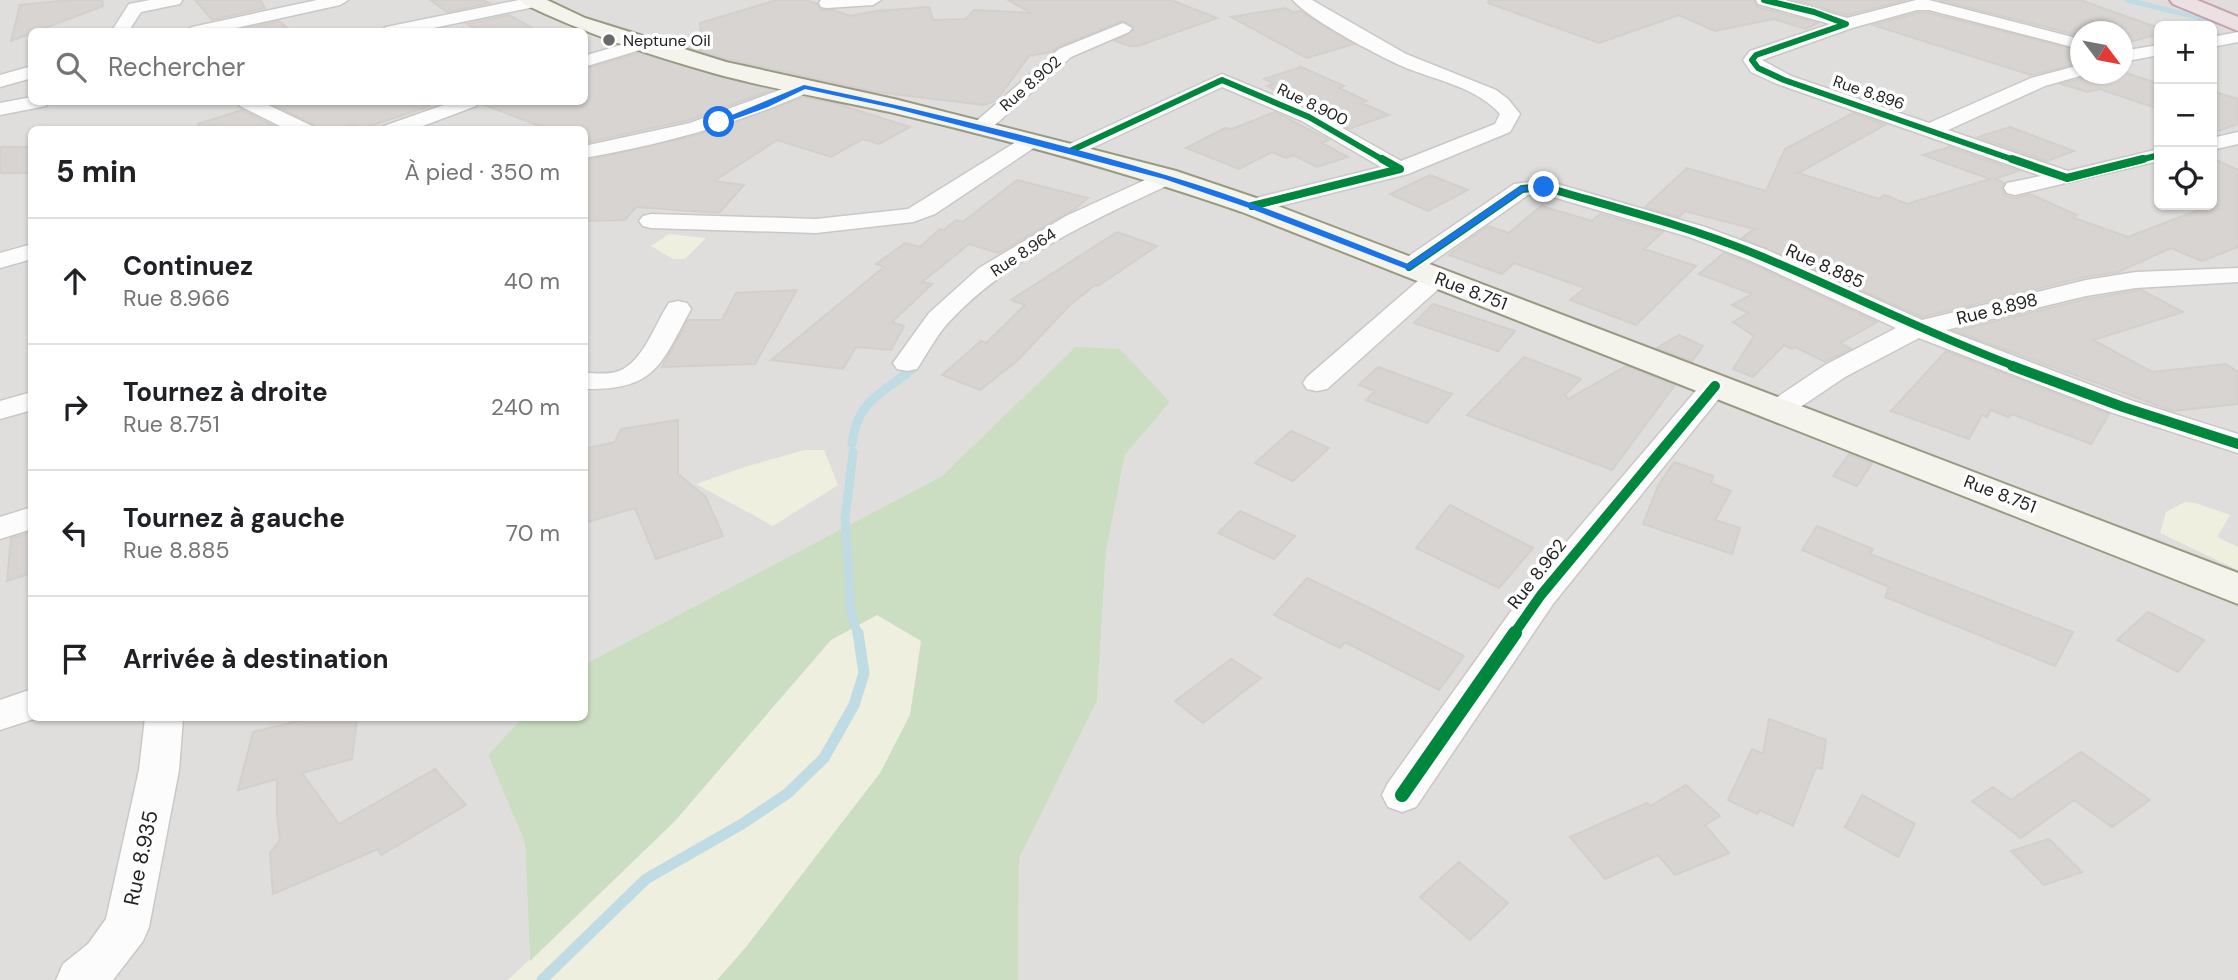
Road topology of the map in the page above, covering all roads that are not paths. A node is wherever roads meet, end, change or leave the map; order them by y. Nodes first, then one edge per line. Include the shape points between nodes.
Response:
1 (174, 0) edge
2 (340, 0) edge
3 (873, 0) edge
4 (1301, 0) edge
5 (1764, 0) edge
6 (2180, 0) edge
7 (532, 1) edge
8 (827, 4) dead end
9 (1846, 24) junction
10 (2238, 25) edge
11 (122, 28) edge
12 (210, 28) edge
13 (405, 28) edge
14 (1123, 28) dead end
15 (2238, 37) edge
16 (2217, 40) edge
17 (2070, 41) edge
18 (644, 43) junction
19 (2154, 51) edge
20 (2133, 54) edge
21 (588, 61) edge
22 (28, 73) edge
23 (2070, 73) edge
24 (0, 81) edge
25 (804, 87) junction
26 (28, 104) edge
27 (253, 105) edge
28 (461, 105) edge
29 (0, 109) edge
30 (297, 126) edge
31 (402, 126) edge
32 (980, 128) junction
33 (1931, 130) junction
34 (2238, 138) edge
35 (1031, 141) junction
36 (2217, 143) edge
37 (588, 151) edge
38 (1070, 151) junction
39 (2154, 156) edge
40 (1400, 169) junction
41 (1167, 177) junction
42 (2067, 178) junction
43 (2015, 188) dead end
44 (1252, 206) junction
45 (651, 221) dead end
46 (28, 252) edge
47 (0, 261) edge
48 (1422, 273) junction
49 (2238, 275) edge
50 (678, 309) dead end
51 (1921, 329) junction
52 (906, 363) dead end
53 (588, 382) edge
54 (1317, 383) dead end
55 (1715, 386) junction
56 (28, 402) edge
57 (0, 410) edge
58 (1777, 410) junction
59 (2238, 444) edge
60 (28, 519) edge
61 (0, 528) edge
62 (2238, 589) edge
63 (28, 705) edge
64 (0, 715) edge
65 (164, 721) edge
66 (1402, 795) dead end
67 (79, 980) edge

1 - 11 street via 135,8
2 - 12 street
3 - 8 street
4 - 40 street via 1402,59 1472,87 1504,105 1510,114 1503,128
5 - 9 street
6 - 10 highway
7 - 13 street
7 - 18 main road, Rue 8.751 via 578,22
9 - 17 street via 1929,5
9 - 33 street, Rue 8.896 via 1752,60 1758,68 1784,80
14 - 32 street, Rue 8.902 via 1065,53
15 - 16 street
18 - 21 street
18 - 25 main road, Rue 8.751 via 720,68
19 - 20 street
22 - 24 street
23 - 33 street via 2038,82
25 - 32 main road, Rue 8.751
25 - 37 street via 719,122
26 - 29 street
27 - 30 street
28 - 31 street
32 - 35 main road, Rue 8.751
33 - 42 street, Rue 8.896
34 - 36 street
35 - 38 main road, Rue 8.751
35 - 45 street via 912,215 816,226
38 - 40 street, Rue 8.900 via 1222,80 1310,117
38 - 41 main road, Rue 8.751
39 - 42 street
40 - 44 street
41 - 44 main road, Rue 8.751
41 - 52 street, Rue 8.964 via 1013,255 935,321
42 - 43 street
44 - 48 main road, Rue 8.751
46 - 47 street
48 - 51 street, Rue 8.885 via 1522,189 1544,187 1696,232
48 - 54 street, Rue 8.885
48 - 55 main road, Rue 8.751
49 - 51 street, Rue 8.898 via 2136,280 2086,288
50 - 53 street via 632,376
51 - 58 street, Rue 8.898 via 1900,335
51 - 59 street, Rue 8.885 via 2123,407
55 - 58 main road, Rue 8.751
55 - 66 street, Rue 8.962 via 1541,595
56 - 57 street
58 - 62 main road, Rue 8.751
60 - 61 street
63 - 64 street
65 - 67 street, Rue 8.935 via 159,770 127,927 104,959

